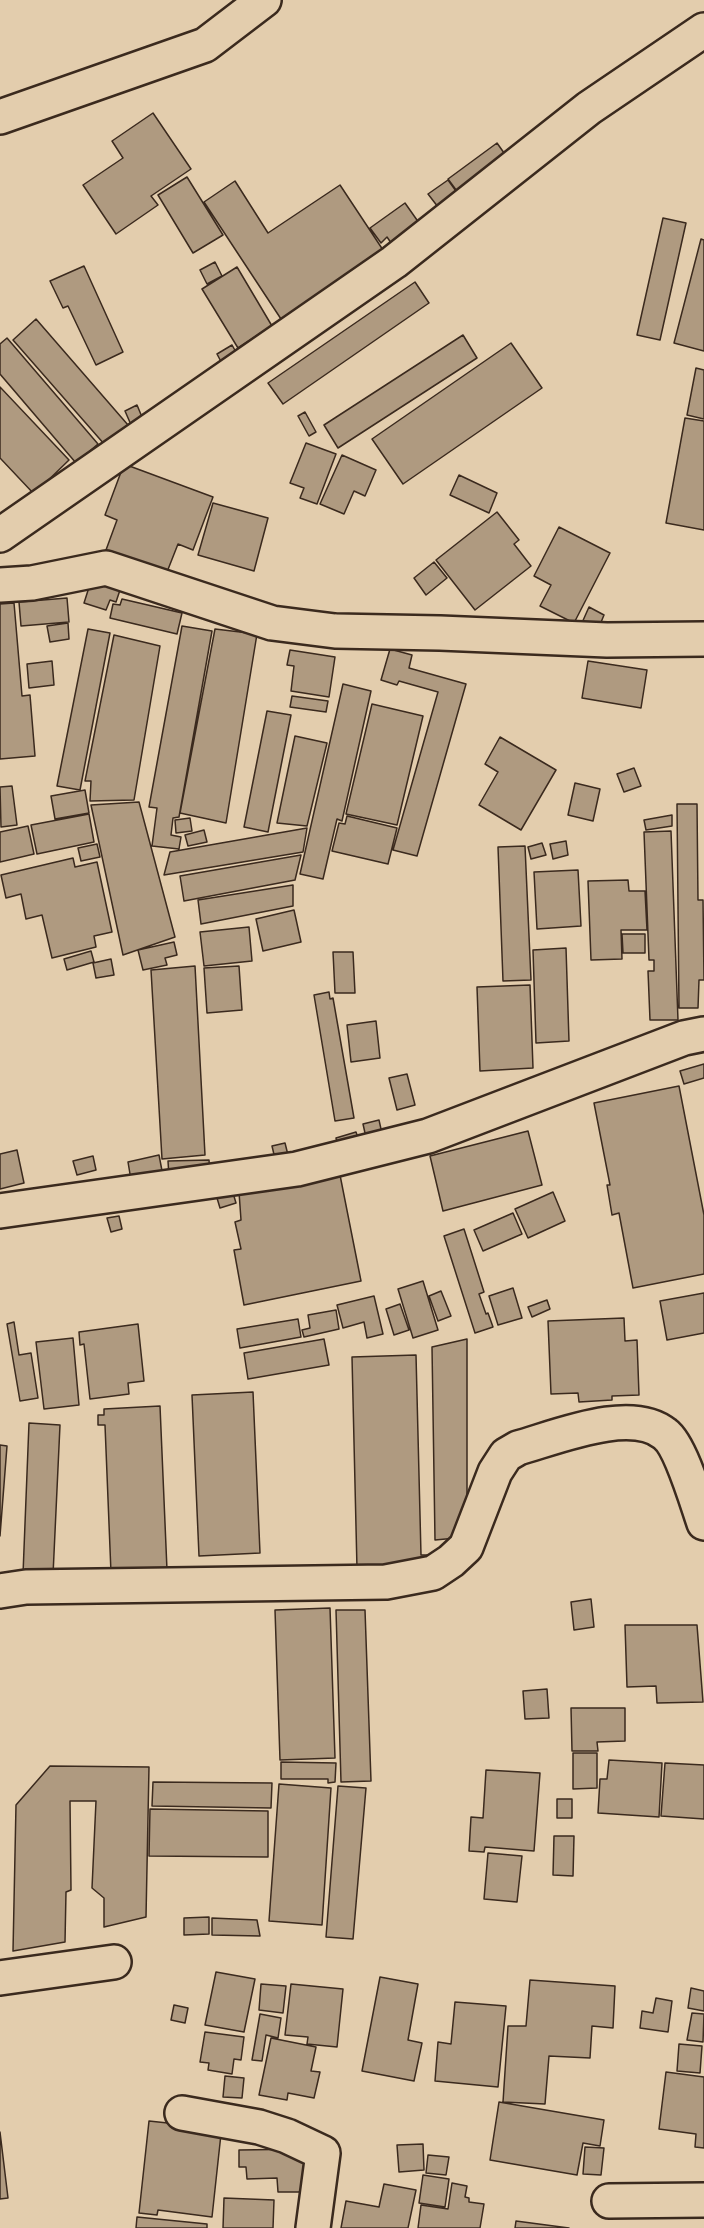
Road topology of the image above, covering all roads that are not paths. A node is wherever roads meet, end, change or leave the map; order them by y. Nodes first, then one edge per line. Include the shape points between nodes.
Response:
1 (264, 0) edge
2 (704, 30) edge
3 (0, 117) edge
4 (0, 536) edge
5 (0, 585) edge
6 (704, 639) edge
7 (704, 1034) edge
8 (0, 1211) edge
9 (704, 1523) edge
10 (0, 1591) edge
11 (114, 1962) dead end
12 (0, 1978) edge
13 (182, 2113) dead end
14 (704, 2200) edge
15 (609, 2201) dead end
16 (313, 2228) edge

1 - 3 street via 205,45
2 - 4 street via 589,108 394,262
5 - 6 street via 32,583 106,568 272,623 335,631 607,640
7 - 8 street via 684,1038 428,1136 297,1169
9 - 10 street via 683,1462 666,1434 639,1423 607,1423 518,1448 506,1455 495,1472 466,1546 433,1573 386,1582 26,1587
11 - 12 street
13 - 16 street via 259,2127 323,2153
14 - 15 street

